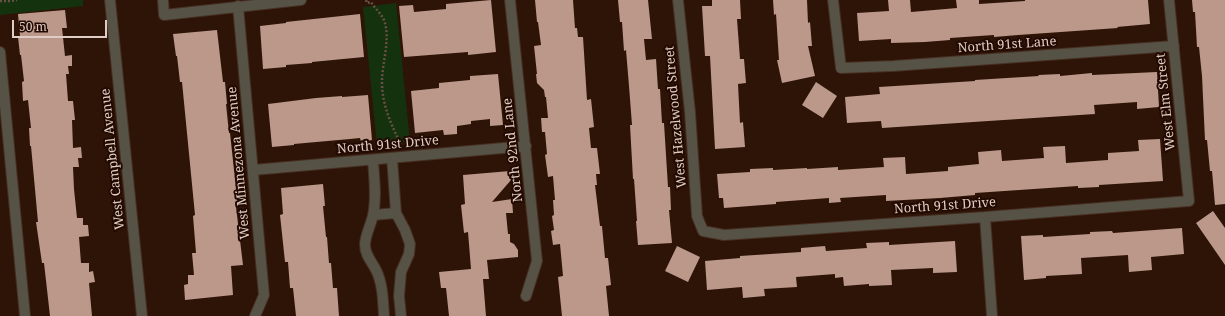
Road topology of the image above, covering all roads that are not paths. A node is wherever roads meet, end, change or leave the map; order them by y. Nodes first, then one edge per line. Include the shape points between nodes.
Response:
1 (110, 0) edge
2 (163, 0) edge
3 (301, 0) edge
4 (510, 0) edge
5 (678, 0) edge
6 (833, 0) edge
7 (1170, 0) edge
8 (238, 6) junction
9 (1174, 46) junction
10 (0, 52) edge
11 (526, 146) junction
12 (392, 158) junction
13 (373, 160) junction
14 (253, 170) junction
15 (1189, 201) joint
16 (396, 213) junction
17 (373, 215) junction
18 (985, 217) junction
19 (703, 231) joint
20 (526, 296) dead end
21 (25, 316) edge
22 (142, 316) edge
23 (256, 316) edge
24 (384, 316) edge
25 (401, 316) edge
26 (992, 316) edge

1 - 22 street, West Campbell Avenue
2 - 8 street via 164,15
3 - 8 street
4 - 11 street, North 92nd Lane
5 - 19 street, West Hazelwood Street via 690,112 697,216
6 - 9 street, North 91st Lane via 841,68
7 - 9 street, West Elm Street
8 - 14 street, West Minnezona Avenue
9 - 15 street, West Elm Street
10 - 21 street
11 - 12 street, North 91st Drive
11 - 20 street, North 92nd Lane via 537,262
12 - 13 street, North 91st Drive
12 - 16 street
13 - 14 street, North 91st Drive
13 - 17 street via 376,190
14 - 23 street, West Minnezona Avenue via 264,295
15 - 18 street, North 91st Drive
16 - 17 street
16 - 25 street via 410,244 409,254 401,272
17 - 24 street via 365,246 382,289
18 - 19 street, North 91st Drive via 724,235
18 - 26 street

